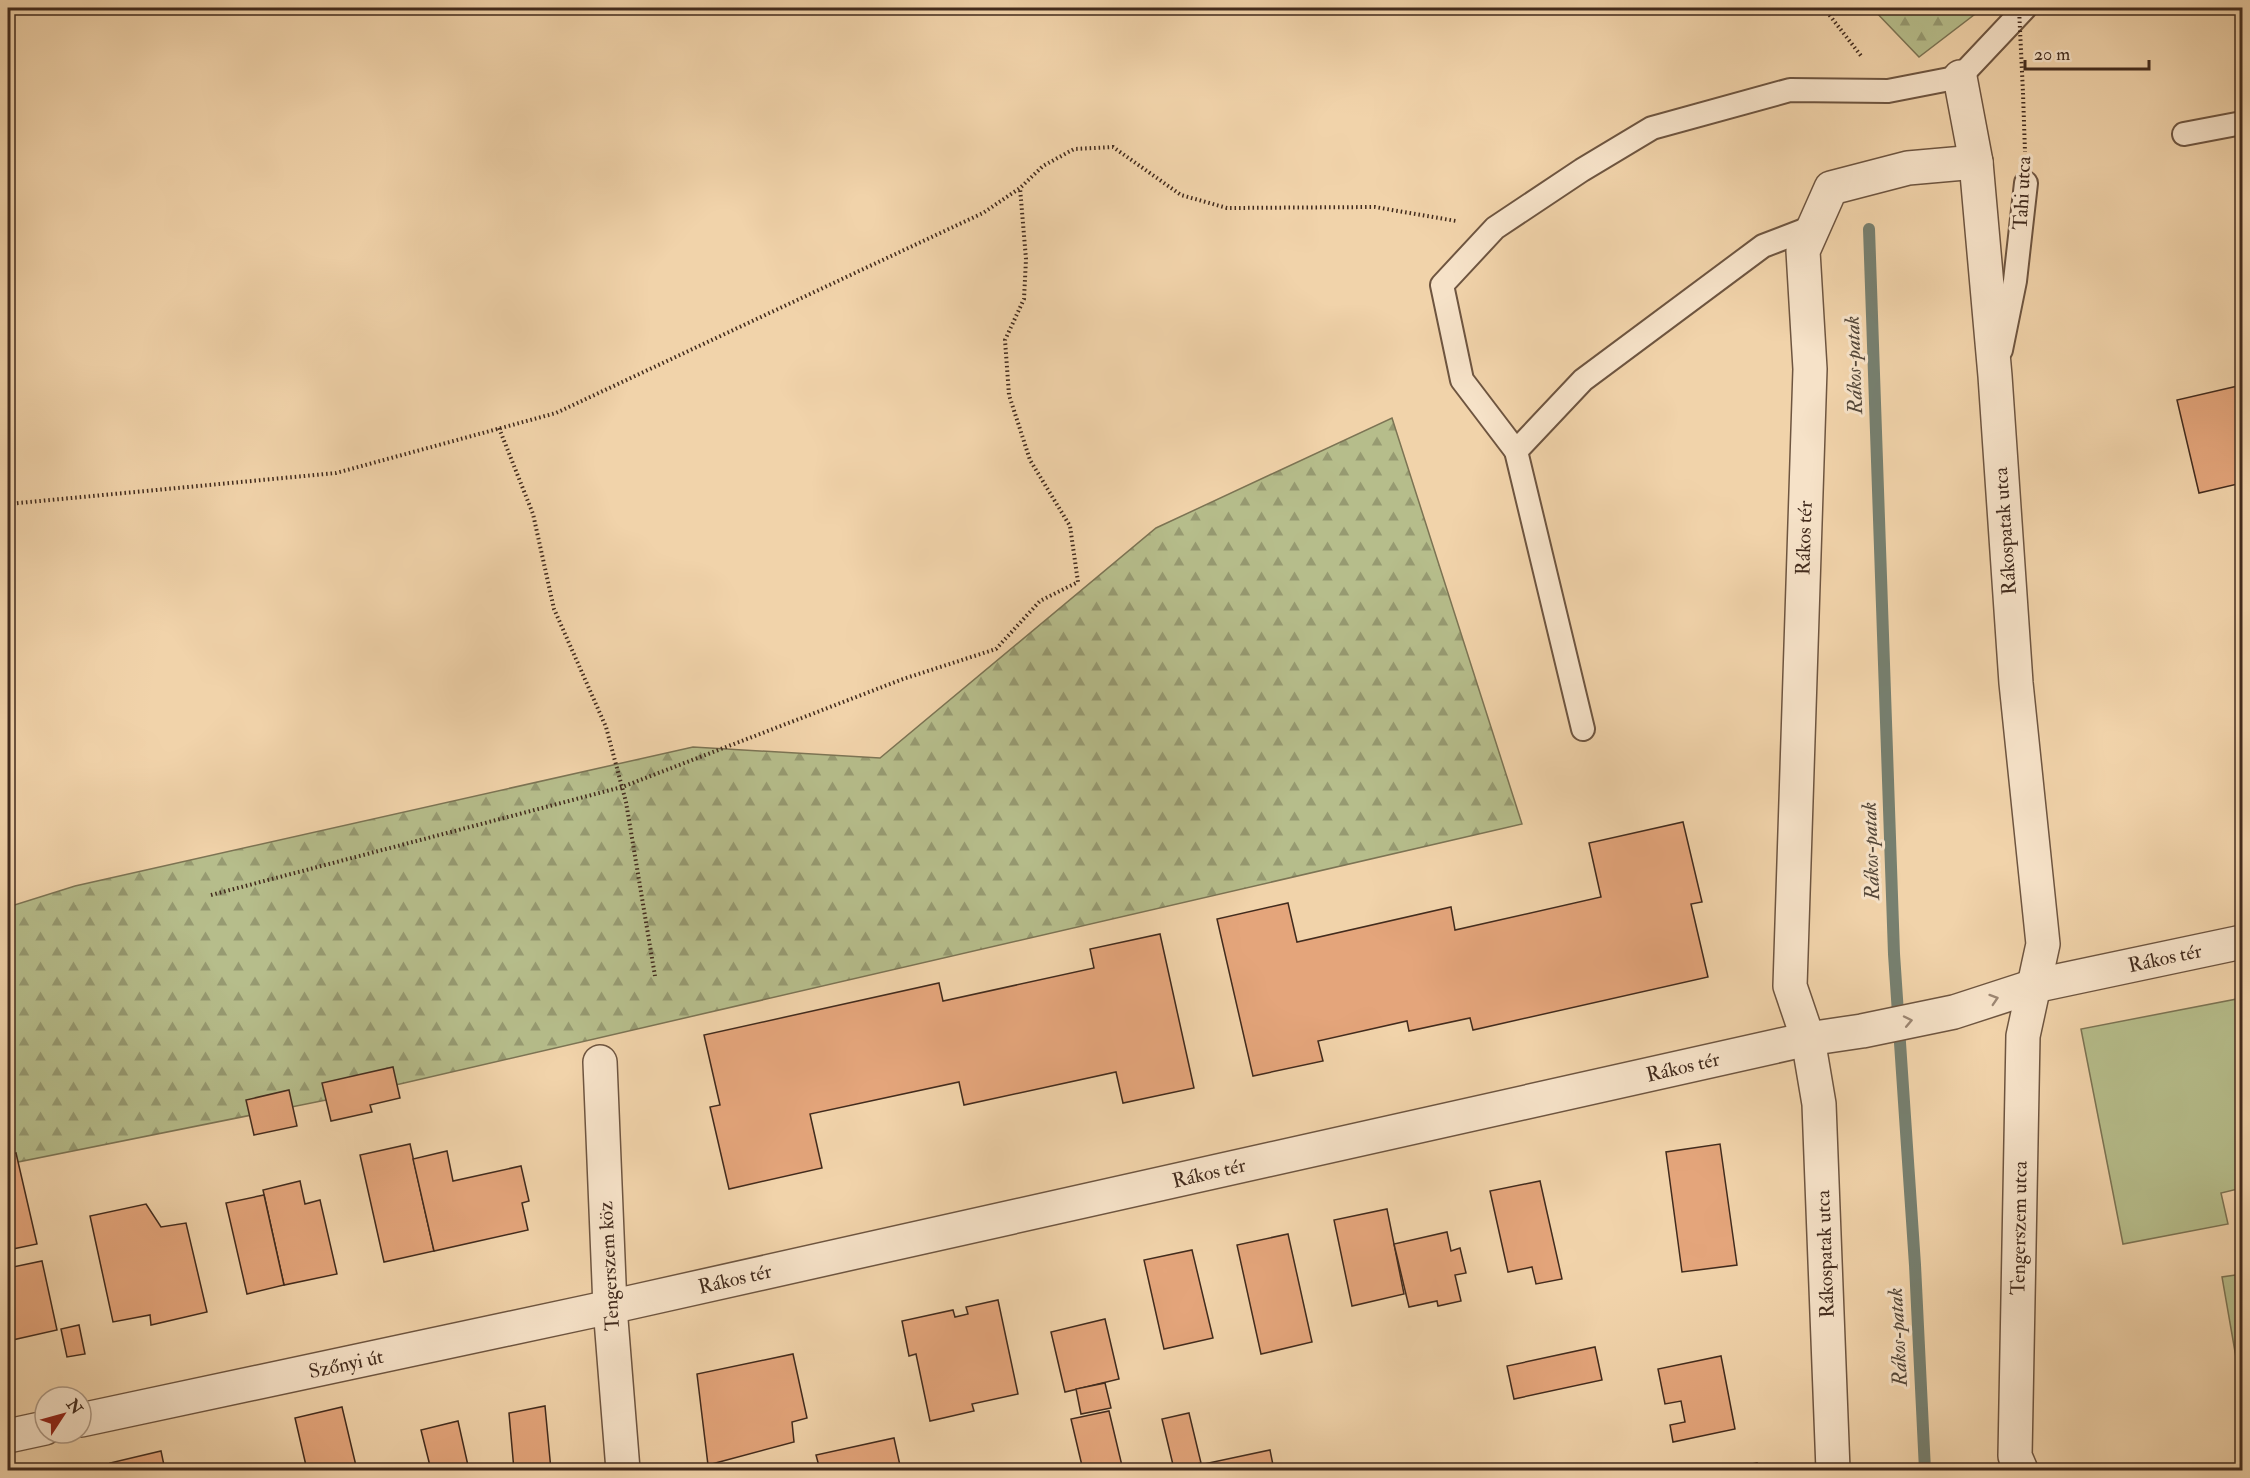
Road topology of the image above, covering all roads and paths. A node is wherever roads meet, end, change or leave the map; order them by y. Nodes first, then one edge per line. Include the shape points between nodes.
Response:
1 (1824, 8) edge
2 (2019, 8) edge
3 (2025, 8) edge
4 (1960, 76) junction
5 (1888, 91) junction
6 (2242, 123) edge
7 (2184, 134) dead end
8 (1976, 162) junction
9 (2026, 183) joint
10 (1020, 188) junction
11 (1815, 226) junction
12 (1496, 228) junction
13 (1995, 376) junction
14 (499, 428) junction
15 (1516, 450) junction
16 (8, 504) edge
17 (1583, 729) dead end
18 (622, 787) junction
19 (211, 895) dead end
20 (2242, 942) edge
21 (655, 976) dead end
22 (2034, 986) junction
23 (1808, 1039) junction
24 (600, 1062) dead end
25 (610, 1307) junction
26 (93, 1417) edge
27 (33, 1431) edge
28 (8, 1436) edge
29 (623, 1470) edge
30 (1833, 1470) edge
31 (2021, 1470) edge

1 - 5 path
2 - 9 path, Tahi utca, bridge
3 - 4 lane
4 - 5 lane
4 - 8 street, Rákospatak utca
5 - 12 lane via 1790,90 1652,128
6 - 7 lane
8 - 11 street, Rákos tér via 1908,168 1831,188
8 - 13 street, Rákospatak utca
9 - 13 lane, Tahi utca via 2015,281
10 - 12 path via 1043,166 1074,149 1113,147 1181,195 1227,208 1375,207
10 - 14 path via 983,213 556,413
10 - 18 path via 1026,259 1024,299 1005,340 1009,395 1030,460 1070,526 1078,582 1040,602 996,649 903,679
11 - 15 lane via 1763,246 1583,380
11 - 23 street, Rákos tér via 1803,251 1810,369 1790,986
12 - 15 lane via 1442,285 1462,380
13 - 22 street, Rákospatak utca via 2016,683 2043,944
14 - 16 path via 336,473
14 - 18 path via 532,513 554,609 606,727
15 - 17 lane
18 - 19 path
18 - 21 path
20 - 22 street, Rákos tér
23 -> 22 street, Rákos tér via 1954,1012
22 - 31 street, Tengerszem utca via 2023,1036 2015,1456
23 - 25 street, Rákos tér
23 - 30 street, Rákospatak utca via 1819,1104
24 - 25 street, Tengerszem köz
25 - 26 street, Szőnyi út
25 - 29 street, Tengerszem köz
27 - 28 street

